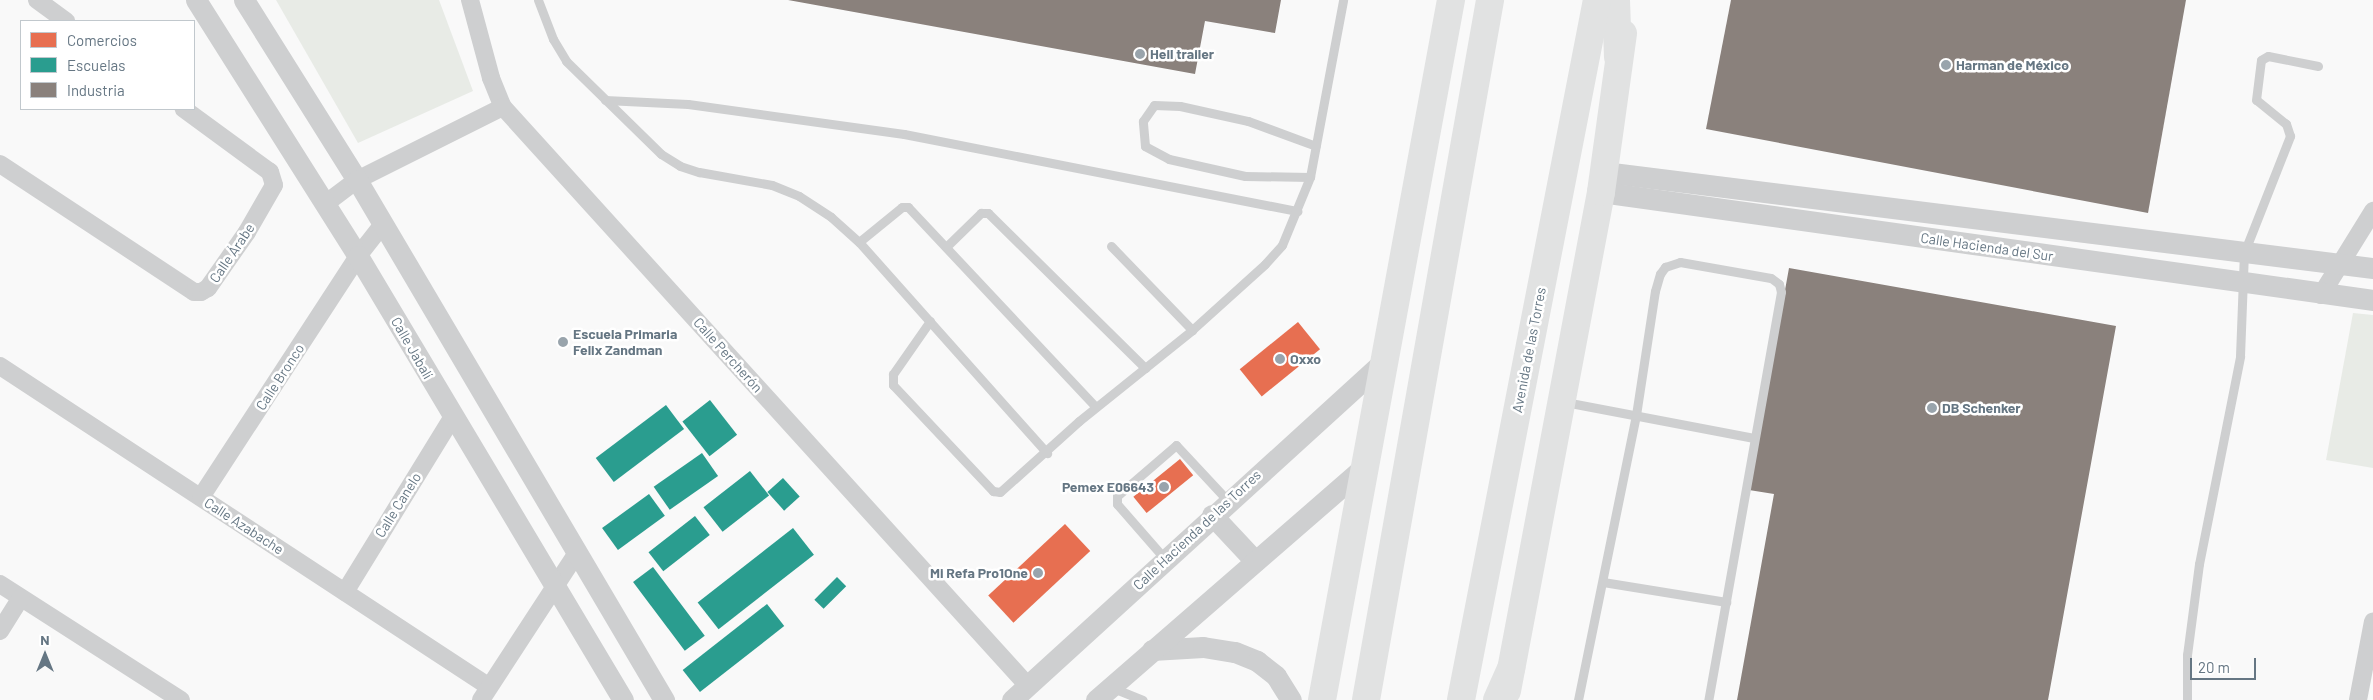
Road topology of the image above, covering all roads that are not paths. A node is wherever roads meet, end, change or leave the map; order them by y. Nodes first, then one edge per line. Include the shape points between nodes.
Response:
1 (37, 0) edge
2 (196, 0) edge
3 (244, 0) edge
4 (470, 0) edge
5 (538, 0) edge
6 (1343, 0) edge
7 (1452, 0) edge
8 (1490, 0) edge
9 (1597, 0) edge
10 (1616, 0) edge
11 (1630, 0) edge
12 (65, 20) edge
13 (1618, 57) junction
14 (2318, 66) dead end
15 (606, 100) junction
16 (503, 107) junction
17 (185, 110) edge
18 (1316, 146) junction
19 (0, 164) edge
20 (1310, 177) junction
21 (357, 180) junction
22 (1602, 182) junction
23 (326, 204) junction
24 (1298, 211) junction
25 (2373, 211) edge
26 (383, 224) junction
27 (859, 242) junction
28 (1111, 246) dead end
29 (946, 247) junction
30 (2244, 253) junction
31 (358, 256) junction
32 (2339, 265) junction
33 (2373, 268) edge
34 (2242, 282) junction
35 (2322, 294) junction
36 (2373, 300) edge
37 (930, 321) junction
38 (1192, 330) junction
39 (1384, 361) junction
40 (0, 366) edge
41 (1145, 368) junction
42 (1560, 401) junction
43 (1096, 407) junction
44 (1636, 416) junction
45 (452, 418) junction
46 (1753, 438) junction
47 (1047, 453) junction
48 (1363, 468) junction
49 (201, 498) junction
50 (1220, 508) junction
51 (577, 553) junction
52 (1165, 559) junction
53 (1255, 561) junction
54 (1603, 582) junction
55 (0, 584) edge
56 (553, 586) junction
57 (345, 592) junction
58 (21, 598) junction
59 (1726, 602) junction
60 (2373, 621) edge
61 (0, 631) edge
62 (2371, 647) edge
63 (1152, 650) junction
64 (1511, 668) junction
65 (1028, 686) junction
66 (484, 693) edge
67 (1103, 694) edge
68 (180, 700) edge
69 (623, 700) edge
70 (664, 700) edge
71 (1012, 700) edge
72 (1143, 700) edge
73 (1290, 700) edge
74 (1322, 700) edge
75 (1366, 700) edge
76 (1461, 700) edge
77 (1497, 700) edge
78 (1505, 700) edge
79 (1578, 700) edge
80 (1708, 700) edge
81 (2187, 700) edge
82 (2358, 700) edge

1 - 12 street
2 - 23 street, Calle Jabalí
3 - 21 street
4 - 16 street, Calle Percherón via 491,78
5 - 15 lane via 553,39 566,61
6 - 18 lane
7 - 39 main road
8 - 75 main road
9 - 76 main road, Avenida de las Torres
10 - 13 main road
11 - 13 main road
13 - 22 main road
14 - 30 lane via 2268,56 2261,60 2256,100 2286,124 2290,136
15 - 24 lane via 688,104 904,134
15 - 27 lane via 661,154 680,166 772,185 799,196 831,217
16 - 21 street
16 - 65 street, Calle Percherón
17 - 19 street, Calle Árabe via 270,172 274,185 248,232 208,288 201,292 194,292
18 - 20 lane
18 - 20 lane via 1248,121 1180,106 1154,105 1143,121 1145,146 1169,159 1245,176
20 - 24 lane
21 - 23 street
21 - 26 street
22 - 30 street, Calle Hacienda del Sur
22 - 34 street, Calle Hacienda del Sur
22 - 42 main road
23 - 31 street, Calle Jabalí
24 - 38 lane via 1282,244 1265,264
25 - 32 street
26 - 31 street, Calle Bronco
26 - 51 street
27 - 29 lane via 902,207 908,207
27 - 37 lane
28 - 38 lane
29 - 41 lane via 981,212 988,213
29 - 43 lane
30 - 32 street, Calle Hacienda del Sur
30 - 34 lane
31 - 45 street, Calle Jabalí
31 - 49 street, Calle Bronco
32 - 33 street, Calle Hacienda del Sur
32 - 35 street
34 - 35 street, Calle Hacienda del Sur
34 - 81 lane via 2240,356 2199,564 2187,655
35 - 36 street, Calle Hacienda del Sur
37 - 47 lane
37 - 47 lane via 893,374 893,385 993,491 1000,492
38 - 41 lane
39 - 48 main road
39 - 50 street, Calle Hacienda de las Torres
40 - 49 street, Calle Azabache
41 - 43 lane
42 - 44 lane
42 - 64 main road
43 - 47 lane
44 - 46 lane
44 - 46 lane via 1656,291 1665,267 1680,262 1771,278 1779,284 1781,292
44 - 54 lane
45 - 56 street, Calle Jabalí
45 - 57 street, Calle Canelo
46 - 59 lane
48 - 53 street
48 - 74 main road
49 - 57 street, Calle Azabache
50 - 52 street, Calle Hacienda de las Torres
50 - 52 lane via 1176,445 1117,496 1117,504
50 - 53 street
51 - 56 street, Calle Azabache
51 - 70 street
52 - 65 street, Calle Hacienda de las Torres
53 - 63 street
54 - 59 lane
54 - 79 lane
55 - 58 street
56 - 66 street, Calle Azabache
56 - 69 street, Calle Jabalí
57 - 66 street, Calle Azabache
58 - 61 street
58 - 68 street
59 - 80 lane
60 - 62 street
62 - 82 street
63 - 67 street
63 - 73 street via 1202,647 1235,652 1257,661 1276,676
64 - 77 main road
64 - 78 main road
65 - 71 street, Calle Hacienda de las Torres
67 - 72 lane

